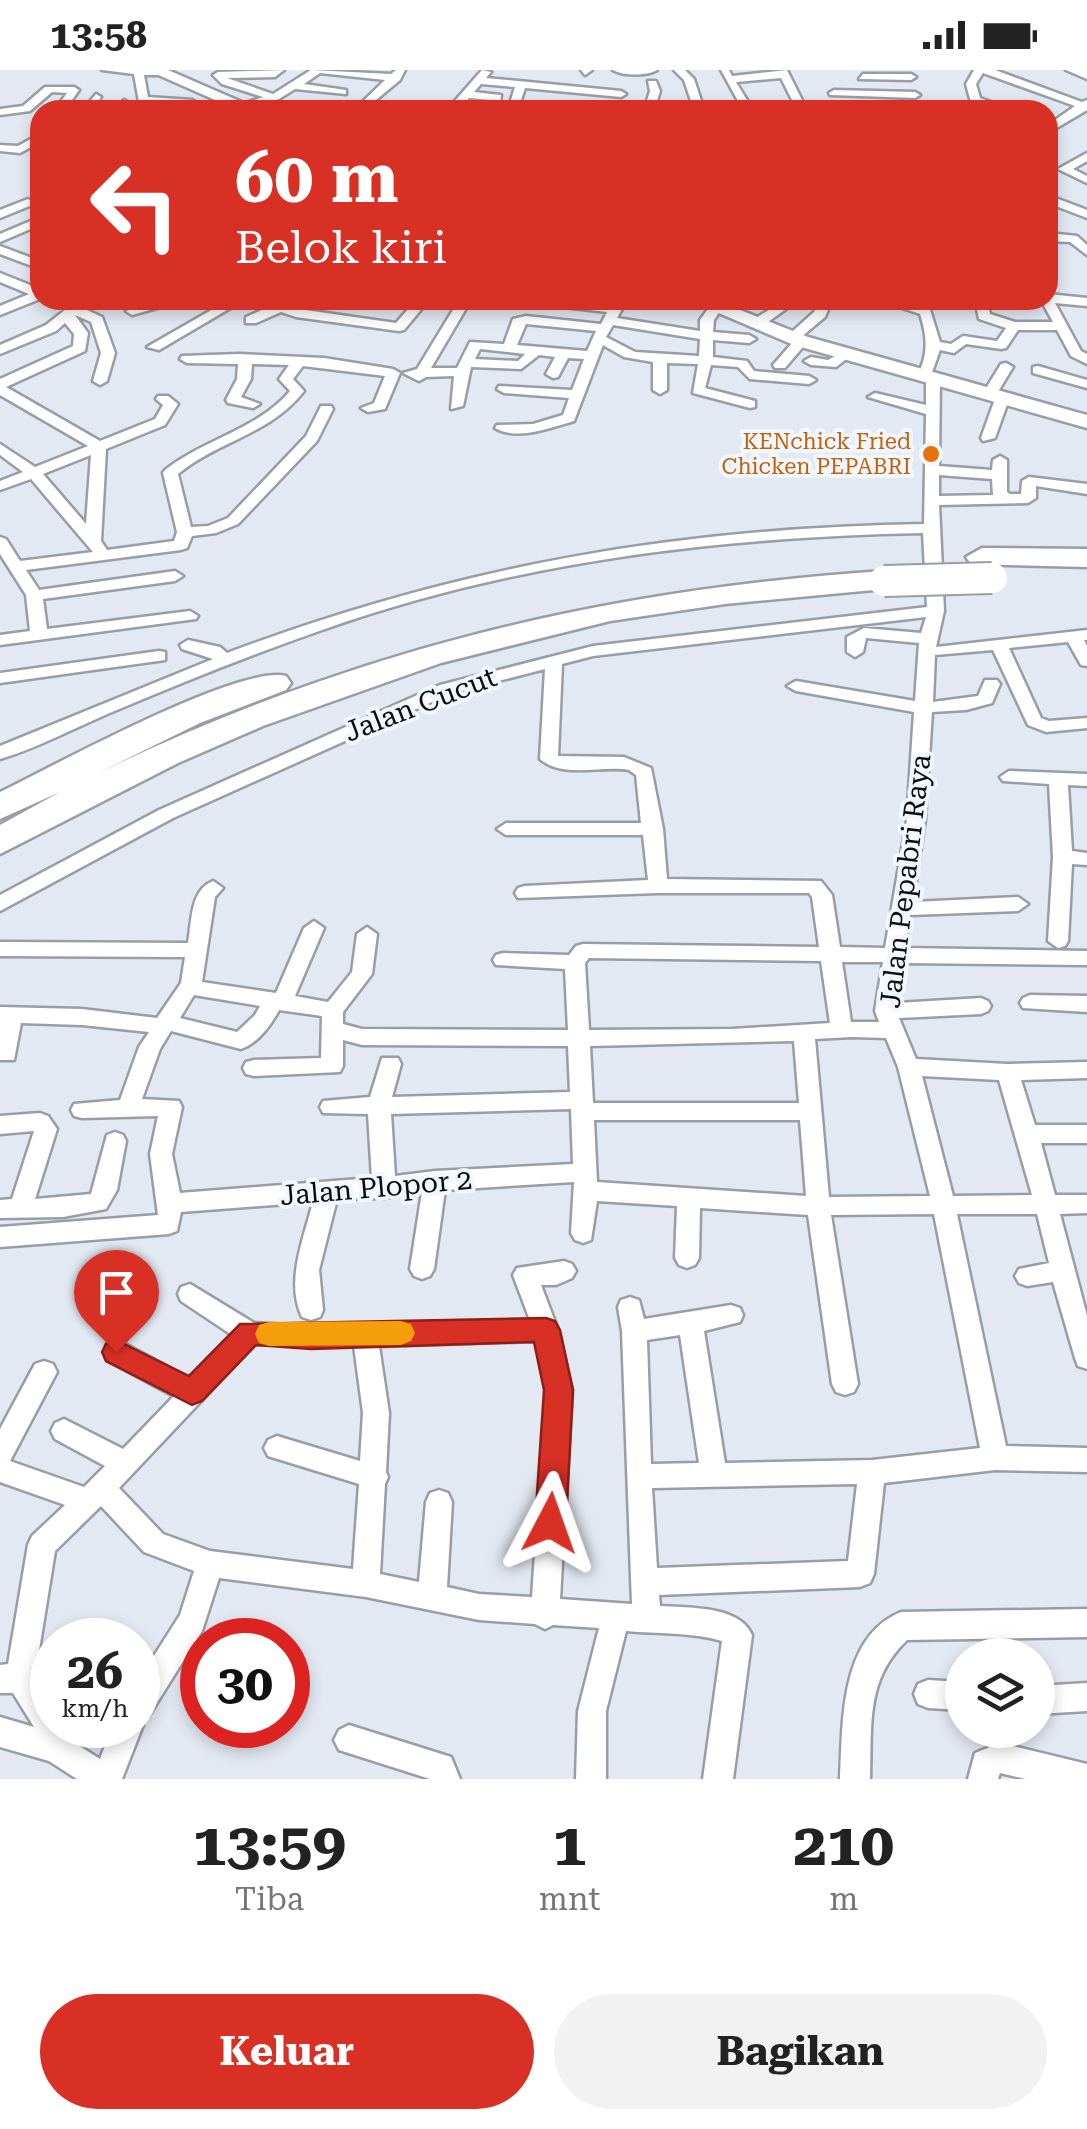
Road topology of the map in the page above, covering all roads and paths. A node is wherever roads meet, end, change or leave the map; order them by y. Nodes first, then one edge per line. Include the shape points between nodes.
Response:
1 (107, 70) edge
2 (279, 70) edge
3 (318, 70) edge
4 (487, 70) edge
5 (618, 70) edge
6 (679, 70) edge
7 (982, 70) edge
8 (1074, 70) edge
9 (241, 71) edge
10 (151, 72) edge
11 (783, 73) edge
12 (399, 74) edge
13 (910, 74) edge
14 (1087, 74) edge
15 (727, 75) edge
16 (652, 76) edge
17 (863, 77) dead end
18 (480, 81) junction
19 (291, 86) junction
20 (522, 86) junction
21 (208, 92) junction
22 (342, 92) dead end
23 (469, 94) junction
24 (834, 94) dead end
25 (916, 95) junction
26 (96, 97) dead end
27 (275, 97) junction
28 (36, 100) edge
29 (67, 100) edge
30 (94, 100) edge
31 (143, 100) edge
32 (198, 100) edge
33 (225, 100) edge
34 (266, 100) edge
35 (370, 100) edge
36 (463, 100) edge
37 (497, 100) edge
38 (516, 100) edge
39 (608, 100) edge
40 (696, 100) edge
41 (742, 100) edge
42 (797, 100) edge
43 (917, 100) edge
44 (974, 100) edge
45 (30, 105) edge
46 (1086, 106) edge
47 (1, 120) edge
48 (1058, 122) edge
49 (30, 144) edge
50 (0, 148) edge
51 (1087, 156) edge
52 (1087, 180) edge
53 (30, 199) edge
54 (1058, 203) edge
55 (0, 214) edge
56 (1087, 214) edge
57 (30, 225) edge
58 (17, 230) junction
59 (30, 236) edge
60 (0, 238) edge
61 (1058, 238) edge
62 (0, 250) edge
63 (1087, 251) edge
64 (30, 261) edge
65 (0, 278) edge
66 (30, 290) edge
67 (30, 298) edge
68 (1058, 300) edge
69 (1087, 302) edge
70 (63, 310) edge
71 (71, 310) edge
72 (79, 310) edge
73 (220, 310) edge
74 (275, 310) edge
75 (293, 310) edge
76 (415, 310) edge
77 (459, 310) edge
78 (582, 310) edge
79 (706, 310) edge
80 (717, 310) edge
81 (779, 310) edge
82 (822, 310) edge
83 (926, 310) edge
84 (982, 310) edge
85 (1052, 310) edge
86 (0, 312) edge
87 (610, 319) edge
88 (251, 320) dead end
89 (1014, 326) junction
90 (1060, 326) junction
91 (752, 332) junction
92 (704, 336) junction
93 (797, 339) junction
94 (932, 345) junction
95 (510, 346) junction
96 (154, 347) dead end
97 (538, 348) junction
98 (0, 350) edge
99 (108, 353) junction
100 (847, 353) junction
101 (66, 356) junction
102 (660, 356) junction
103 (239, 358) junction
104 (706, 358) junction
105 (187, 359) dead end
106 (300, 361) junction
107 (590, 361) junction
108 (811, 361) dead end
109 (1085, 361) edge
110 (780, 364) dead end
111 (1006, 366) dead end
112 (464, 368) junction
113 (1038, 370) dead end
114 (393, 373) junction
115 (420, 374) junction
116 (928, 378) junction
117 (809, 380) dead end
118 (100, 381) dead end
119 (1087, 384) edge
120 (0, 386) edge
121 (504, 389) dead end
122 (660, 390) dead end
123 (578, 395) junction
124 (875, 397) dead end
125 (995, 397) junction
126 (163, 398) dead end
127 (253, 404) dead end
128 (750, 404) dead end
129 (456, 406) dead end
130 (368, 408) dead end
131 (326, 409) dead end
132 (932, 411) junction
133 (1077, 415) edge
134 (295, 421) junction
135 (502, 428) dead end
136 (988, 438) dead end
137 (99, 446) junction
138 (0, 448) edge
139 (935, 470) junction
140 (36, 474) junction
141 (0, 486) edge
142 (1087, 489) edge
143 (1006, 499) junction
144 (934, 501) junction
145 (932, 528) junction
146 (186, 532) junction
147 (0, 542) edge
148 (97, 547) junction
149 (1087, 558) edge
150 (18, 566) junction
151 (880, 571) junction
152 (175, 576) dead end
153 (1087, 578) edge
154 (34, 595) junction
155 (936, 611) junction
156 (190, 616) dead end
157 (112, 625) junction
158 (39, 634) junction
159 (1080, 636) edge
160 (0, 640) edge
161 (999, 644) junction
162 (934, 645) junction
163 (188, 646) dead end
164 (855, 652) dead end
165 (159, 656) dead end
166 (224, 660) junction
167 (554, 660) junction
168 (1087, 661) edge
169 (120, 662) junction
170 (0, 678) edge
171 (991, 684) dead end
172 (796, 686) dead end
173 (923, 706) junction
174 (1087, 723) edge
175 (0, 752) edge
176 (1010, 778) dead end
177 (1058, 779) junction
178 (1087, 780) edge
179 (0, 807) edge
180 (654, 829) junction
181 (506, 830) dead end
182 (0, 841) edge
183 (1063, 857) junction
184 (1087, 859) edge
185 (658, 886) junction
186 (213, 888) dead end
187 (525, 893) dead end
188 (0, 904) edge
189 (1018, 904) dead end
190 (900, 909) junction
191 (314, 928) dead end
192 (368, 934) dead end
193 (1058, 941) dead end
194 (0, 949) edge
195 (194, 950) junction
196 (828, 956) junction
197 (1087, 958) edge
198 (893, 959) junction
199 (503, 960) dead end
200 (575, 962) junction
201 (190, 988) junction
202 (277, 1002) junction
203 (1030, 1003) dead end
204 (1087, 1004) edge
205 (981, 1006) dead end
206 (6, 1016) edge
207 (334, 1020) junction
208 (888, 1021) junction
209 (164, 1024) junction
210 (841, 1026) junction
211 (804, 1036) junction
212 (577, 1040) junction
213 (6, 1054) dead end
214 (390, 1064) dead end
215 (910, 1067) junction
216 (254, 1068) dead end
217 (1087, 1070) edge
218 (1007, 1072) junction
219 (379, 1105) junction
220 (129, 1106) junction
221 (581, 1106) junction
222 (331, 1107) dead end
223 (82, 1110) dead end
224 (810, 1112) junction
225 (0, 1124) edge
226 (1030, 1134) junction
227 (1087, 1134) edge
228 (115, 1141) dead end
229 (435, 1180) junction
230 (584, 1182) junction
231 (384, 1188) junction
232 (327, 1193) junction
233 (689, 1196) junction
234 (943, 1202) junction
235 (170, 1203) junction
236 (1048, 1204) junction
237 (1087, 1204) edge
238 (818, 1206) junction
239 (10, 1209) edge
240 (583, 1232) dead end
241 (0, 1238) edge
242 (687, 1258) dead end
243 (422, 1269) dead end
244 (564, 1271) dead end
245 (1060, 1271) junction
246 (1027, 1276) dead end
247 (190, 1294) dead end
248 (311, 1310) dead end
249 (732, 1315) dead end
250 (690, 1323) junction
251 (546, 1330) junction
252 (250, 1333) junction
253 (365, 1334) junction
254 (116, 1352) dead end
255 (1087, 1358) edge
256 (44, 1372) dead end
257 (846, 1384) dead end
258 (192, 1392) junction
259 (64, 1431) dead end
260 (276, 1448) dead end
261 (0, 1454) edge
262 (995, 1458) junction
263 (1087, 1460) edge
264 (126, 1464) junction
265 (0, 1470) edge
266 (872, 1472) junction
267 (638, 1476) junction
268 (375, 1477) junction
269 (714, 1477) junction
270 (95, 1494) junction
271 (439, 1502) dead end
272 (210, 1564) junction
273 (647, 1582) junction
274 (366, 1584) junction
275 (432, 1598) junction
276 (545, 1614) junction
277 (616, 1616) junction
278 (647, 1622) junction
279 (1087, 1624) edge
280 (160, 1669) edge
281 (10, 1678) edge
282 (928, 1694) dead end
283 (945, 1695) edge
284 (1087, 1698) edge
285 (30, 1699) edge
286 (1055, 1699) edge
287 (0, 1732) edge
288 (350, 1740) dead end
289 (30, 1741) edge
290 (56, 1748) edge
291 (118, 1748) edge
292 (105, 1779) edge
293 (445, 1779) edge
294 (590, 1779) edge
295 (718, 1779) edge
296 (855, 1779) edge
297 (983, 1779) edge
298 (1087, 1779) edge

1 - 10 street
2 - 9 street
3 - 12 street
3 - 19 street
4 - 18 street
5 - 16 street
6 - 40 street
7 - 44 street via 971,79
7 - 46 street
8 - 14 street
9 - 27 street via 218,78
10 - 21 street
10 - 31 street
11 - 15 street
11 - 42 street
12 - 35 street
13 - 17 street
13 - 25 street
15 - 41 street
18 - 20 street
18 - 23 street
19 - 22 street
19 - 27 street
20 - 38 street
20 - 39 street via 554,83 615,94
21 - 32 street
21 - 33 street
23 - 36 street
23 - 37 street
24 - 25 street
25 - 43 street
26 - 30 street
27 - 34 street
28 - 29 street via 49,90 74,90
45 - 47 street
46 - 48 street
49 - 50 street
51 - 52 street via 1064,168
53 - 55 street
54 - 56 street
57 - 58 street
58 - 59 street
58 - 60 street
61 - 63 street via 1073,239
62 - 64 street
65 - 66 street
67 - 86 street
68 - 69 street
70 - 98 street
71 - 101 street via 82,340
72 - 99 street via 95,316
73 - 96 street
74 - 88 street
75 - 76 street via 402,327
77 - 115 street
78 - 87 street
79 - 92 street
80 - 91 street
81 - 91 street
82 - 93 street
83 - 94 street via 935,328
84 - 89 street
85 - 90 street
87 - 92 street
87 - 95 street via 518,322
87 - 102 street via 617,344 630,355
87 - 107 street
89 - 90 street
89 - 94 street via 1001,345
90 - 109 street
91 - 92 street
91 - 93 street
92 - 104 street
93 - 100 street
93 - 110 street
94 - 116 street, Jalan Pepabri Raya
95 - 97 street
95 - 112 street via 475,345
97 - 107 street via 559,363
97 - 112 street via 520,365
99 - 101 street
99 - 118 street
100 - 108 street via 832,364
100 - 116 street
101 - 120 street
102 - 104 street
102 - 122 street
103 - 105 street
103 - 106 street
103 - 127 street via 244,378 232,400
104 - 117 street via 742,364 750,375
104 - 128 street via 699,392
106 - 114 street
106 - 134 street via 286,379 297,391
107 - 123 street
111 - 125 street
112 - 115 street
112 - 129 street
113 - 119 street
114 - 115 street
114 - 130 street via 380,406
116 - 125 street
116 - 132 street, Jalan Pepabri Raya
120 - 137 street
121 - 123 street
123 - 135 street via 566,420
124 - 132 street
125 - 133 street
125 - 136 street
126 - 137 street via 170,404 160,422
131 - 134 street
132 - 139 street, Jalan Pepabri Raya
134 - 146 street via 312,438 233,521
134 - 146 street via 243,430 173,469
137 - 140 street
137 - 148 street
138 - 140 street
139 - 143 street via 1000,467 999,493
139 - 144 street, Jalan Pepabri Raya
140 - 141 street
140 - 148 street
142 - 143 street via 1029,482 1028,498
143 - 144 street
144 - 145 street, Jalan Pepabri Raya
145 - 155 street, Jalan Pepabri Raya
145 - 166 street via 746,538 610,554 431,591
146 - 148 street via 181,545
147 - 150 street
148 - 150 street
149 - 151 highway
150 - 154 street
151 - 153 highway, bridge
151 - 179 highway via 590,592 442,628 188,715
151 - 182 highway via 604,613 457,648 226,731
152 - 154 street
154 - 158 street
155 - 162 street, Jalan Pepabri Raya
155 - 167 street, Jalan Cucut
156 - 157 street
157 - 158 street
157 - 169 street
158 - 160 street
159 - 161 street
159 - 168 street
161 - 162 street
161 - 174 street via 1034,721 1046,727
162 - 164 street via 864,633 855,637
162 - 173 street, Jalan Pepabri Raya
163 - 166 street via 214,650
165 - 169 street
166 - 175 street
167 - 180 street via 549,759 640,767 648,777
167 - 188 street, Jalan Cucut via 446,689 302,751 166,814
169 - 170 street
171 - 173 street via 978,703
172 - 173 street
173 - 190 street, Jalan Pepabri Raya via 916,820
176 - 177 street
177 - 178 street
177 - 183 street
180 - 181 street
180 - 185 street
183 - 184 street
183 - 193 street
185 - 187 street
185 - 196 street via 814,886 822,895
186 - 195 street
189 - 190 street
190 - 198 street, Jalan Pepabri Raya
191 - 202 street
192 - 207 street via 362,974
194 - 195 street
195 - 201 street
196 - 198 street
196 - 200 street via 594,950
196 - 210 street
197 - 198 street
198 - 208 street, Jalan Pepabri Raya
199 - 200 street
200 - 212 street
201 - 202 street
201 - 209 street
202 - 207 street
202 - 209 street via 241,1041
203 - 204 street
205 - 208 street
206 - 209 street
206 - 213 street
207 - 212 street via 362,1036
207 - 216 street via 332,1066
208 - 210 street
208 - 215 street, Jalan Pepabri Raya
209 - 220 street
210 - 211 street
211 - 212 street
211 - 224 street
212 - 221 street
214 - 219 street
215 - 218 street
215 - 234 street, Jalan Pepabri Raya
217 - 218 street
218 - 226 street
219 - 221 street
219 - 222 street
219 - 231 street
220 - 223 street
220 - 235 street via 172,1107 160,1154
221 - 224 street
221 - 230 street
224 - 238 street
225 - 239 street via 40,1122 46,1129
226 - 227 street
226 - 236 street
228 - 239 street via 98,1202
229 - 230 street, Jalan Plopor 2
229 - 231 street, Jalan Plopor 2
229 - 243 street
230 - 233 street, Jalan Plopor 2
230 - 240 street
231 - 232 street, Jalan Plopor 2
232 - 235 street, Jalan Plopor 2
232 - 248 street via 307,1270
233 - 238 street, Jalan Plopor 2
233 - 242 street
234 - 236 street, Jalan Plopor 2
234 - 238 street, Jalan Plopor 2
234 - 262 street, Jalan Pepabri Raya
235 - 241 street via 169,1224 162,1226
236 - 237 street, Jalan Plopor 2
236 - 245 street
238 - 257 street
244 - 251 street via 525,1275
245 - 246 street
245 - 255 street
247 - 252 street
249 - 250 street
250 - 267 street via 632,1319
250 - 269 street
251 - 253 street
251 - 276 street via 559,1390
252 - 253 street
252 - 258 street
253 - 268 street via 376,1413
254 - 258 street
256 - 261 street
258 - 264 street
259 - 264 street
260 - 268 street
262 - 263 street
262 - 266 street
264 - 270 street
265 - 270 street
266 - 269 street
266 - 273 street via 860,1574
267 - 269 street
267 - 273 street
268 - 274 street
270 - 272 street via 154,1543
270 - 281 street via 42,1545
271 - 275 street
272 - 274 street
272 - 280 street via 192,1621
273 - 278 street
274 - 275 street
275 - 276 street
276 - 277 street
277 - 278 street
277 - 294 street via 592,1711
278 - 295 street via 724,1623 738,1635
279 - 296 street via 901,1626 870,1655 862,1674
281 - 285 street
282 - 283 street
284 - 286 street
287 - 289 street
288 - 293 street via 442,1767
290 - 292 street
291 - 292 street
297 - 298 street via 985,1763 1000,1758

